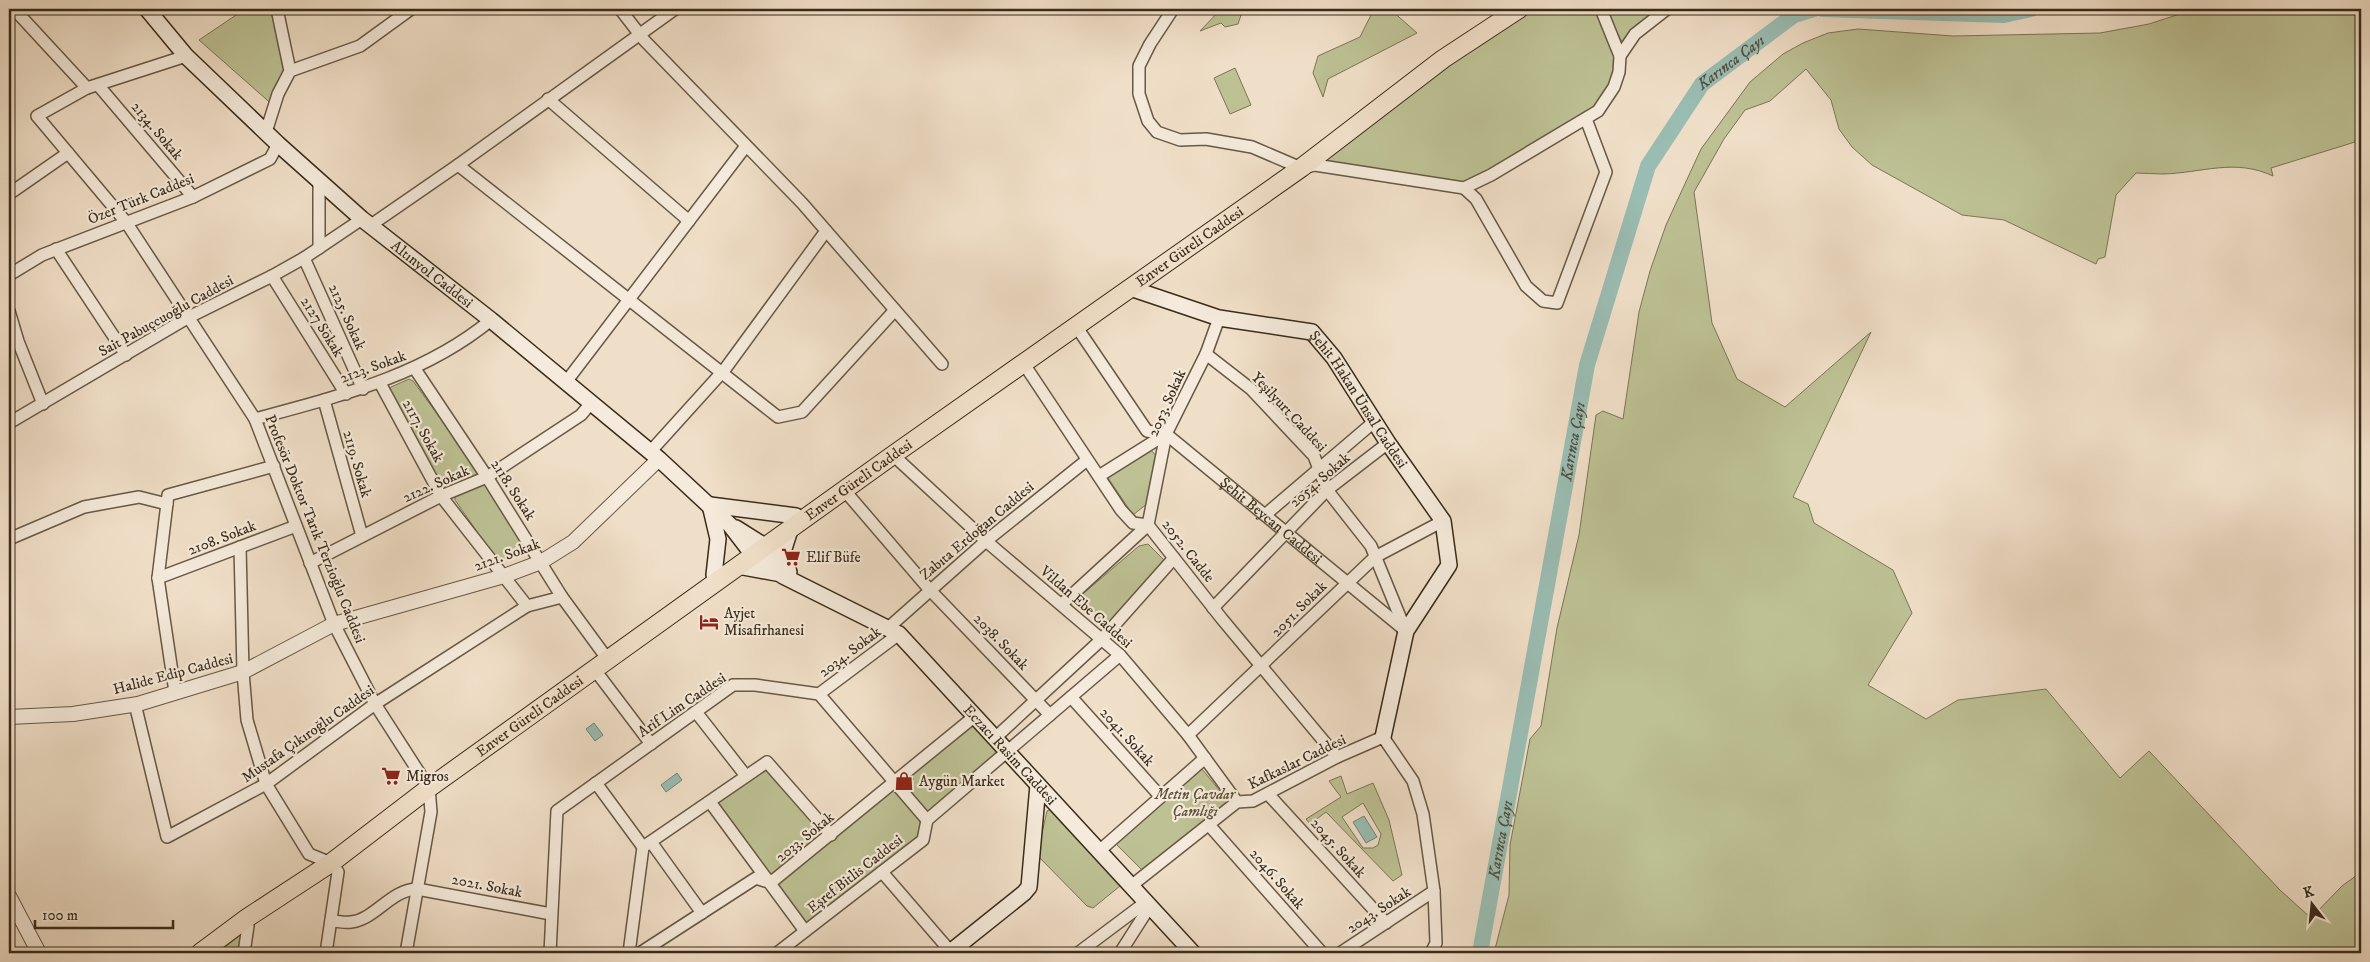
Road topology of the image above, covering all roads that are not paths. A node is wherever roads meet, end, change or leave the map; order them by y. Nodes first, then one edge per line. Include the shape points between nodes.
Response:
1 (14, 9) edge
2 (147, 9) edge
3 (276, 9) edge
4 (411, 9) edge
5 (620, 9) edge
6 (675, 9) edge
7 (1173, 9) edge
8 (1499, 9) edge
9 (1519, 9) edge
10 (1601, 9) edge
11 (1667, 9) edge
12 (639, 34) junction
13 (186, 56) junction
14 (1620, 56) junction
15 (290, 71) junction
16 (98, 84) junction
17 (87, 88) junction
18 (548, 99) junction
19 (1586, 118) junction
20 (266, 132) junction
21 (278, 144) junction
22 (746, 146) junction
23 (68, 153) junction
24 (458, 165) junction
25 (1296, 166) junction
26 (318, 179) junction
27 (1464, 188) junction
28 (9, 194) edge
29 (192, 197) junction
30 (689, 221) junction
31 (126, 222) junction
32 (367, 222) junction
33 (826, 231) junction
34 (319, 248) junction
35 (56, 249) junction
36 (304, 258) junction
37 (9, 275) edge
38 (272, 276) junction
39 (1130, 288) junction
40 (630, 301) junction
41 (895, 310) junction
42 (9, 311) edge
43 (189, 317) junction
44 (1219, 318) junction
45 (491, 320) junction
46 (1076, 326) junction
47 (1206, 354) junction
48 (126, 355) junction
49 (942, 364) dead end
50 (1024, 364) junction
51 (415, 369) junction
52 (721, 373) junction
53 (566, 382) junction
54 (380, 383) junction
55 (363, 389) junction
56 (346, 394) junction
57 (324, 400) junction
58 (591, 403) junction
59 (43, 404) junction
60 (255, 419) junction
61 (1374, 421) junction
62 (9, 423) edge
63 (1166, 434) junction
64 (1388, 443) junction
65 (893, 455) junction
66 (655, 456) junction
67 (1088, 460) junction
68 (274, 466) junction
69 (1319, 469) junction
70 (1099, 476) junction
71 (487, 477) junction
72 (1327, 490) junction
73 (845, 491) junction
74 (441, 496) junction
75 (167, 504) junction
76 (710, 505) junction
77 (1265, 515) junction
78 (1443, 521) junction
79 (793, 523) junction
80 (1148, 525) junction
81 (296, 526) junction
82 (1285, 532) junction
83 (362, 536) junction
84 (9, 539) edge
85 (986, 541) junction
86 (240, 547) junction
87 (757, 549) junction
88 (1375, 557) junction
89 (1174, 558) junction
90 (541, 562) junction
91 (310, 563) junction
92 (738, 566) junction
93 (786, 574) junction
94 (714, 575) junction
95 (504, 576) junction
96 (158, 578) junction
97 (1346, 583) junction
98 (803, 586) joint
99 (929, 589) junction
100 (562, 597) junction
101 (1062, 604) junction
102 (527, 606) junction
103 (1213, 608) junction
104 (334, 624) junction
105 (893, 631) junction
106 (1406, 631) junction
107 (1102, 639) junction
108 (603, 653) junction
109 (1120, 655) junction
110 (1262, 667) junction
111 (595, 670) junction
112 (243, 672) junction
113 (175, 692) junction
114 (819, 694) junction
115 (1071, 697) junction
116 (1036, 700) junction
117 (135, 704) junction
118 (375, 704) junction
119 (696, 712) junction
120 (1050, 715) junction
121 (975, 716) junction
122 (9, 717) edge
123 (1188, 735) junction
124 (1383, 737) junction
125 (995, 738) junction
126 (651, 744) junction
127 (1008, 751) junction
128 (1337, 757) junction
129 (1205, 758) junction
130 (746, 776) junction
131 (895, 782) junction
132 (596, 783) junction
133 (266, 784) junction
134 (427, 784) junction
135 (1038, 785) junction
136 (1268, 794) junction
137 (1160, 796) junction
138 (710, 802) junction
139 (1237, 802) junction
140 (927, 820) junction
141 (1209, 824) junction
142 (831, 835) junction
143 (647, 844) junction
144 (1098, 852) junction
145 (325, 861) junction
146 (882, 872) junction
147 (769, 882) junction
148 (1131, 886) junction
149 (417, 888) junction
150 (1434, 891) junction
151 (9, 898) edge
152 (1148, 904) junction
153 (702, 913) junction
154 (247, 914) junction
155 (552, 914) junction
156 (331, 921) junction
157 (1386, 923) junction
158 (805, 931) junction
159 (950, 952) edge
160 (39, 953) edge
161 (186, 953) edge
162 (200, 953) edge
163 (244, 953) edge
164 (326, 953) edge
165 (406, 953) edge
166 (550, 953) edge
167 (629, 953) edge
168 (640, 953) edge
169 (777, 953) edge
170 (1078, 953) edge
171 (1120, 953) edge
172 (1193, 953) edge
173 (1322, 953) edge
174 (1340, 953) edge
175 (1431, 953) edge

1 - 17 street
2 - 13 main road, Altınyol Caddesi
3 - 15 street
4 - 15 street via 360,46
5 - 12 street
6 - 12 street, Sait Pabuçcuoğlu Caddesi
7 - 25 street via 1139,66 1139,94 1152,126 1157,132 1180,140 1206,139 1252,146
8 - 25 main road, Enver Güreli Caddesi via 1436,52
9 - 25 main road, Enver Güreli Caddesi via 1443,59
10 - 14 street
11 - 14 street via 1635,34
12 - 18 street, Sait Pabuçcuoğlu Caddesi
12 - 22 street
13 - 16 street
13 - 20 main road, Altınyol Caddesi
14 - 19 street via 1614,87 1598,111
15 - 20 street via 278,94
16 - 17 street
16 - 29 street, 2134. Sokak
17 - 23 street, Profesör Doktor Tarık Terzioğlu Caddesi via 37,116
18 - 24 street, Sait Pabuçcuoğlu Caddesi
18 - 30 street
19 - 27 street
19 - 27 street via 1606,172 1557,303 1543,300 1526,286 1476,199
20 - 21 main road, Altınyol Caddesi
21 - 26 main road, Altınyol Caddesi
21 - 29 street, Özer Türk Caddesi via 270,159
22 - 30 street
22 - 33 street
23 - 28 street
23 - 31 street, Profesör Doktor Tarık Terzioğlu Caddesi
24 - 32 street, Sait Pabuçcuoğlu Caddesi
24 - 40 street
25 - 27 street via 1315,165
25 - 39 main road, Enver Güreli Caddesi
25 - 79 main road, Enver Güreli Caddesi
26 - 32 main road, Altınyol Caddesi
26 - 34 street
29 - 31 street, Özer Türk Caddesi
30 - 40 street
31 - 35 street, Özer Türk Caddesi
31 - 43 street, Profesör Doktor Tarık Terzioğlu Caddesi
32 - 34 street, Sait Pabuçcuoğlu Caddesi
32 - 45 main road, Altınyol Caddesi
33 - 41 street
33 - 52 street
34 - 36 street, Sait Pabuçcuoğlu Caddesi
35 - 37 street, Özer Türk Caddesi
35 - 48 street
36 - 38 street, Sait Pabuçcuoğlu Caddesi
36 - 55 street, 2125. Sokak
38 - 43 street, Sait Pabuçcuoğlu Caddesi
38 - 56 street, 2127 Sokak
39 - 44 main road, Şehit Hakan Ünsal Caddesi
39 - 46 main road, Enver Güreli Caddesi
40 - 52 street
40 - 53 street
41 - 49 street
41 - 52 street via 802,412 778,417
42 - 59 street
43 - 48 street, Sait Pabuçcuoğlu Caddesi
43 - 60 street, Profesör Doktor Tarık Terzioğlu Caddesi
44 - 47 street, 2053. Sokak
44 - 61 main road, Şehit Hakan Ünsal Caddesi via 1312,332 1334,358
45 - 51 street, 2123. Sokak
45 - 53 main road, Altınyol Caddesi
46 - 50 main road, Enver Güreli Caddesi
46 - 63 street, Şehit Beycan Caddesi via 1147,431
47 - 63 street, 2053. Sokak
47 - 69 street, Yeşilyurt Caddesi via 1251,390 1314,456
48 - 59 street, Sait Pabuçcuoğlu Caddesi
50 - 65 main road, Enver Güreli Caddesi
50 - 67 street, 2052. Cadde
51 - 54 street, 2123. Sokak
51 - 71 street, 2118. Sokak
52 - 66 street
53 - 58 main road, Altınyol Caddesi
54 - 55 street, 2123. Sokak
54 - 74 street, 2117. Sokak
55 - 56 street, 2123. Sokak
56 - 57 street, 2123. Sokak
57 - 60 street, 2123. Sokak
57 - 83 street, 2119. Sokak
58 - 66 main road, Altınyol Caddesi
58 - 71 street, 2122. Sokak via 581,414
59 - 62 street, Sait Pabuçcuoğlu Caddesi
60 - 68 street, Profesör Doktor Tarık Terzioğlu Caddesi
61 - 64 main road, Şehit Hakan Ünsal Caddesi
61 - 69 street
63 - 70 street
63 - 77 street, Şehit Beycan Caddesi
63 - 80 street, 2053. Sokak
64 - 72 street, 2054. Sokak
64 - 78 main road, Şehit Hakan Ünsal Caddesi
65 - 73 main road, Enver Güreli Caddesi
65 - 85 street, Vildan Ebe Caddesi
66 - 76 main road, Altınyol Caddesi
66 - 90 street, 2121. Sokak via 574,542
67 - 70 street, 2052. Cadde
67 - 85 street, Zabıta Erdoğan Caddesi
68 - 75 street via 168,494
68 - 81 street, Profesör Doktor Tarık Terzioğlu Caddesi
69 - 72 street, Yeşilyurt Caddesi
69 - 77 street
70 - 80 street, 2052. Cadde via 1133,523
71 - 74 street, 2122. Sokak
71 - 90 street, 2118. Sokak
72 - 82 street, 2054. Sokak
72 - 88 street, Yeşilyurt Caddesi via 1371,546
73 - 79 main road, Enver Güreli Caddesi
73 - 99 street, 2038. Sokak
74 - 83 street, 2122. Sokak
74 - 95 street, 2117. Sokak
75 - 84 street via 139,497 84,507
75 - 96 street
76 - 79 main road
76 - 87 main road, Altınyol Caddesi
76 - 94 main road via 718,539
77 - 82 street, Şehit Beycan Caddesi
78 - 88 street, 2051. Sokak
78 - 106 main road, Şehit Hakan Ünsal Caddesi via 1449,565
79 - 87 main road, Enver Güreli Caddesi
79 - 93 main road via 782,555
80 - 89 street, 2052. Cadde
80 - 101 street
81 - 86 street, 2108. Sokak
81 - 91 street, Profesör Doktor Tarık Terzioğlu Caddesi
82 - 97 street, Şehit Beycan Caddesi
82 - 103 street, 2054. Sokak
83 - 91 street, 2122. Sokak
85 - 99 street, Zabıta Erdoğan Caddesi
85 - 101 street, Vildan Ebe Caddesi
86 - 96 street, 2108. Sokak
86 - 112 street
87 - 92 main road, Enver Güreli Caddesi
87 - 93 main road, Altınyol Caddesi
87 - 94 main road, Enver Güreli Caddesi
88 - 97 street, 2051. Sokak
88 - 106 street, Yeşilyurt Caddesi
89 - 103 street, 2052. Cadde
89 - 107 street
90 - 95 street, 2121. Sokak
90 - 100 street, 2118. Sokak
91 - 104 street, Profesör Doktor Tarık Terzioğlu Caddesi
92 - 93 main road
92 - 111 main road, Enver Güreli Caddesi
93 - 98 main road, Altınyol Caddesi
94 - 108 main road, Enver Güreli Caddesi
95 - 102 street, 2117. Sokak
95 - 104 street, 2121. Sokak
96 - 113 street
97 - 106 street, Şehit Beycan Caddesi
97 - 110 street, 2051. Sokak
98 - 105 main road, Eczacı Rasim Caddesi
99 - 105 street, Zabıta Erdoğan Caddesi
99 - 116 street, 2038. Sokak
100 - 102 street
100 - 108 street, 2118. Sokak
101 - 107 street, Vildan Ebe Caddesi
102 - 118 street, Mustafa Çıkıroğlu Caddesi
103 - 110 street, 2052. Cadde
104 - 112 street, Halide Edip Caddesi
104 - 118 street, Profesör Doktor Tarık Terzioğlu Caddesi
105 - 114 street, 2034. Sokak
105 - 121 main road, Eczacı Rasim Caddesi
106 - 124 main road
107 - 109 street, Vildan Ebe Caddesi
107 - 116 street
108 - 134 main road, Enver Güreli Caddesi
109 - 115 street
109 - 123 street, Vildan Ebe Caddesi
110 - 123 street, 2051. Sokak
110 - 128 street, 2052. Cadde
111 - 126 street
111 - 134 main road, Enver Güreli Caddesi
112 - 113 street, Halide Edip Caddesi
112 - 133 street via 248,720
113 - 117 street, Halide Edip Caddesi
114 - 119 street, Arif Lim Caddesi via 733,685
114 - 131 street
115 - 120 street
115 - 137 street, 2041. Sokak
116 - 120 street, 2038. Sokak
116 - 125 street
117 - 122 street, Halide Edip Caddesi via 73,714
117 - 133 street, Mustafa Çıkıroğlu Caddesi via 167,838
118 - 133 street, Mustafa Çıkıroğlu Caddesi
118 - 134 street, Profesör Doktor Tarık Terzioğlu Caddesi
119 - 126 street, Arif Lim Caddesi
119 - 130 street
120 - 127 street
121 - 125 main road, Eczacı Rasim Caddesi
121 - 131 street, 2033. Sokak
123 - 129 street, Vildan Ebe Caddesi
124 - 128 street, Kafkaslar Caddesi
124 - 150 street via 1413,781 1423,814
125 - 127 main road, Eczacı Rasim Caddesi
126 - 132 street, Arif Lim Caddesi
127 - 135 main road, Eczacı Rasim Caddesi
127 - 140 street
128 - 136 street, Kafkaslar Caddesi
129 - 137 street
129 - 139 street, Vildan Ebe Caddesi
130 - 138 street
130 - 142 street via 764,763 770,763
131 - 140 street
131 - 142 street, 2033. Sokak
132 - 143 street
132 - 155 street, Arif Lim Caddesi via 559,808 556,814
133 - 145 street via 309,854
134 - 145 main road, Enver Güreli Caddesi
134 - 149 street via 431,812
135 - 144 main road, Eczacı Rasim Caddesi
135 - 159 main road via 1029,887
136 - 139 street, Kafkaslar Caddesi via 1253,801
136 - 157 street, 2045. Sokak
137 - 144 street
138 - 143 street
138 - 147 street
139 - 141 street, Kafkaslar Caddesi
140 - 146 street, Eşref Bitlis Caddesi via 923,840
141 - 148 street, Kafkaslar Caddesi
141 - 173 street, 2046. Sokak
142 - 147 street, 2033. Sokak
143 - 153 street
143 - 167 street
144 - 148 main road, Eczacı Rasim Caddesi
145 - 154 main road, Enver Güreli Caddesi
145 - 156 street via 338,872
146 - 158 street, Eşref Bitlis Caddesi
146 - 159 street
147 - 153 street, 2033. Sokak via 756,878
147 - 158 street
148 - 152 main road, Eczacı Rasim Caddesi
149 - 155 street, 2021. Sokak
149 - 156 street via 394,896 358,921
149 - 165 street
150 - 157 street, 2043. Sokak
150 - 175 street via 1436,943
151 - 160 street
152 - 170 street
152 - 171 street
152 - 172 main road, Eczacı Rasim Caddesi
153 - 168 street, 2033. Sokak
154 - 161 main road, Enver Güreli Caddesi
154 - 162 main road, Enver Güreli Caddesi
154 - 163 street
155 - 166 street, Arif Lim Caddesi
156 - 164 street
157 - 174 street, 2043. Sokak
158 - 169 street, Eşref Bitlis Caddesi

